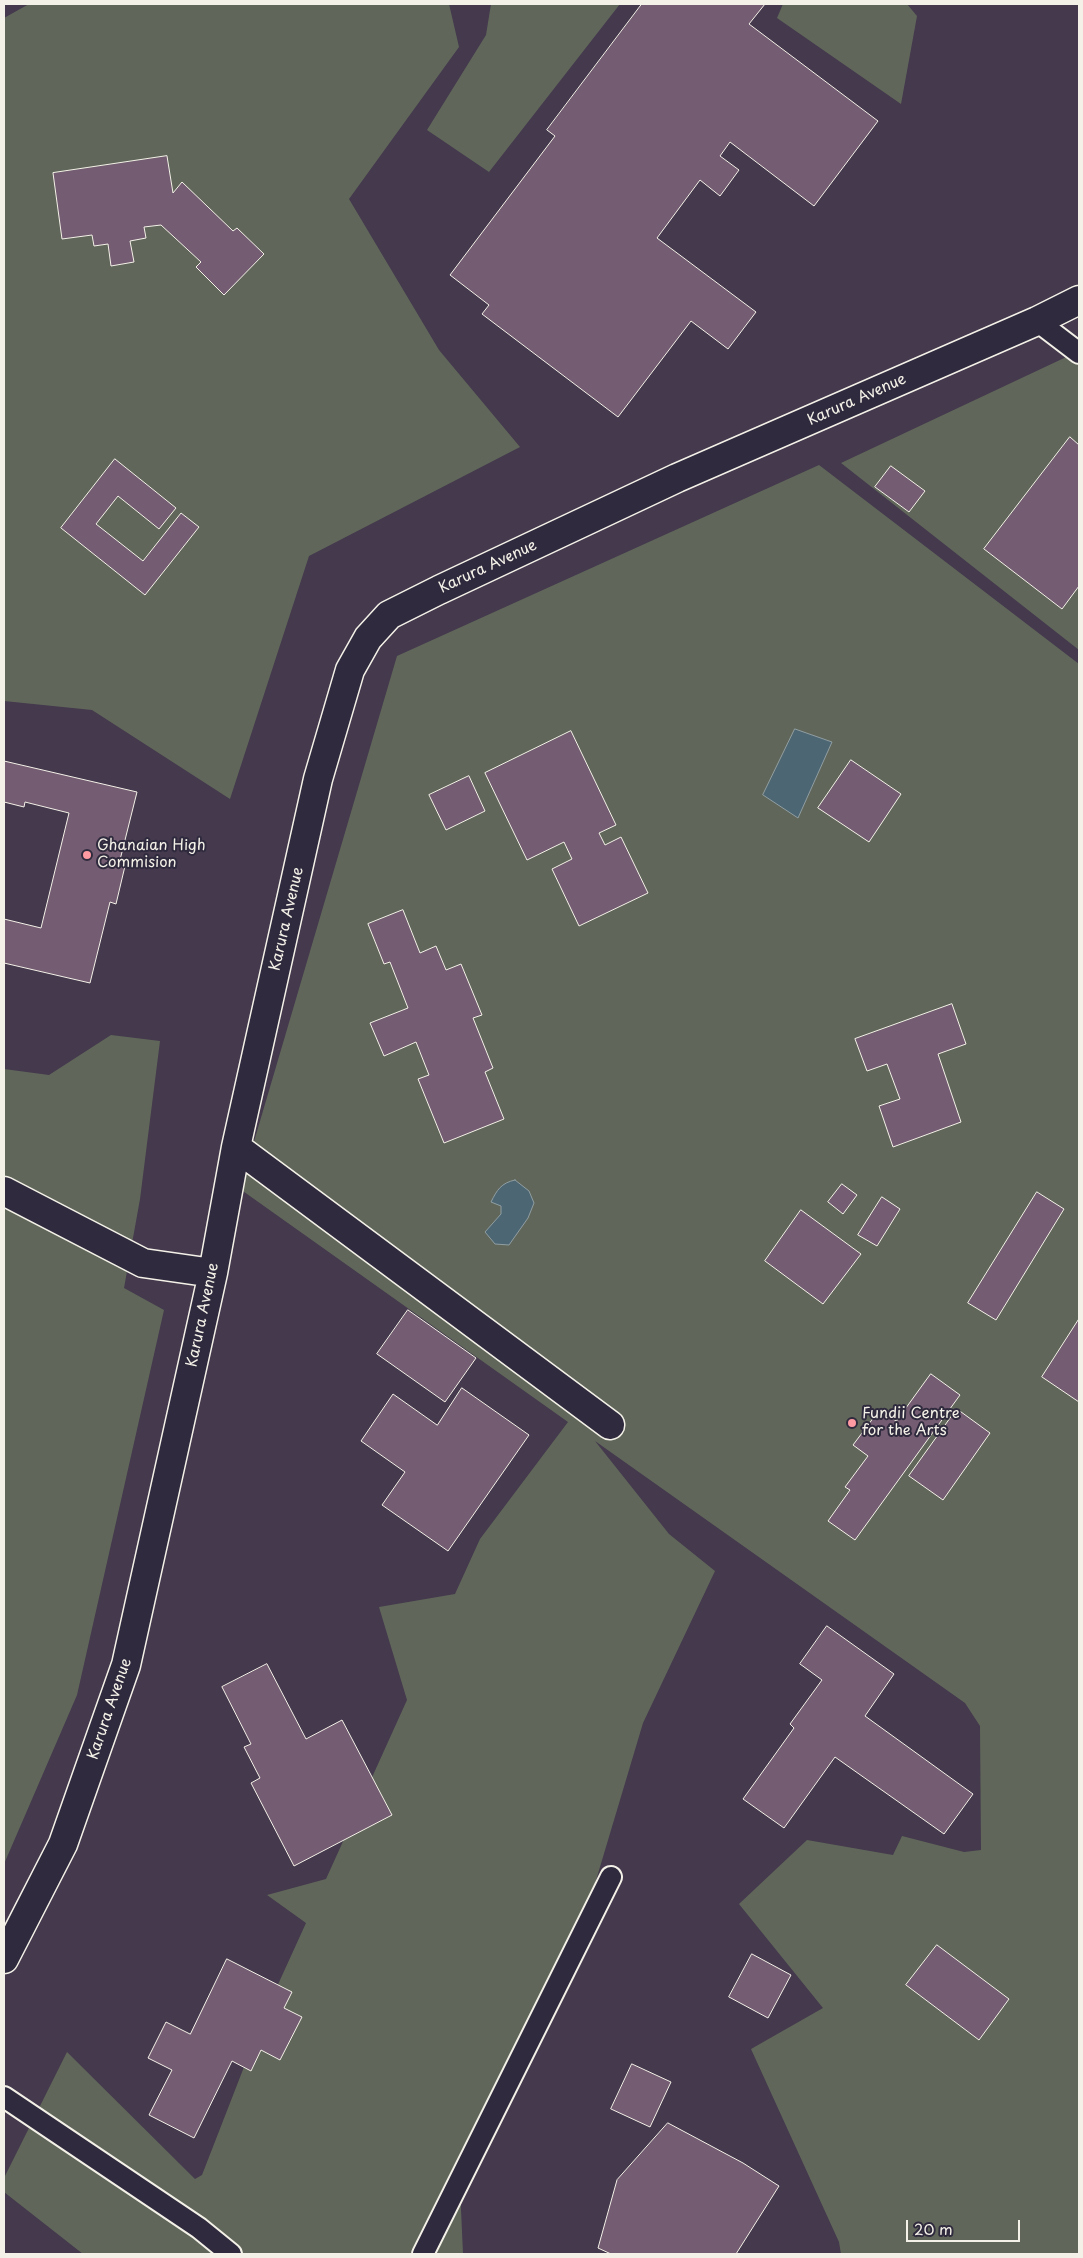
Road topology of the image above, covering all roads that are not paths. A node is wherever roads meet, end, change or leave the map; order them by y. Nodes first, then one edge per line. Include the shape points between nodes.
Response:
1 (1079, 300) edge
2 (1037, 321) junction
3 (1079, 353) edge
4 (236, 1147) junction
5 (4, 1192) edge
6 (213, 1273) junction
7 (610, 1425) dead end
8 (612, 1877) dead end
9 (4, 1959) edge
10 (4, 2097) edge
11 (231, 2254) edge
12 (423, 2254) edge

1 - 2 street, Karura Avenue
2 - 3 lane
2 - 4 street, Karura Avenue via 677,478 389,615 368,638 350,670 321,770
4 - 6 street, Karura Avenue
4 - 7 street
5 - 6 street via 143,1262
6 - 9 street, Karura Avenue via 126,1665 63,1844
8 - 12 lane
10 - 11 lane via 199,2228

